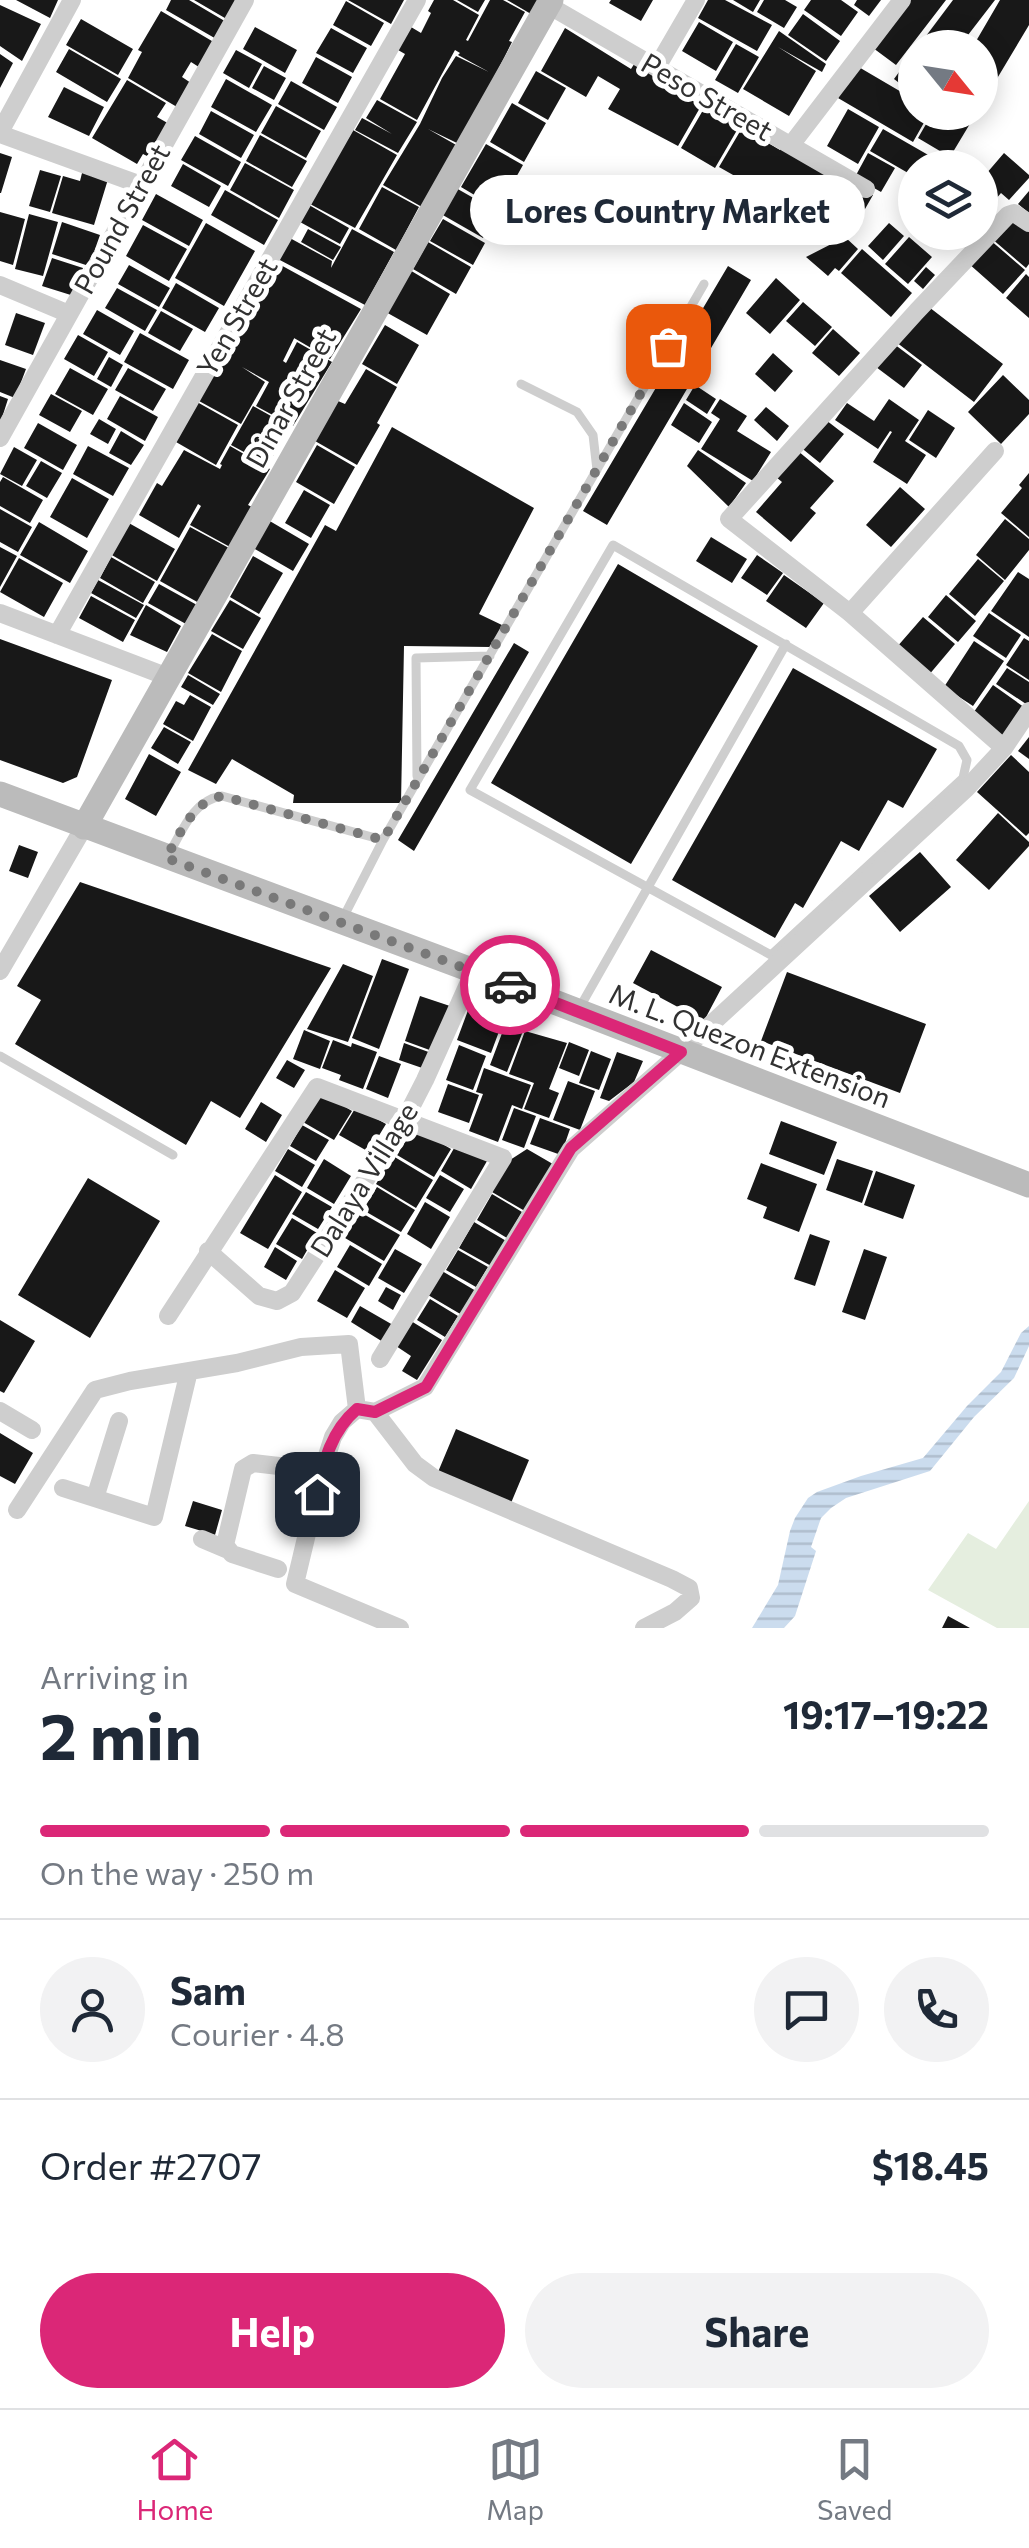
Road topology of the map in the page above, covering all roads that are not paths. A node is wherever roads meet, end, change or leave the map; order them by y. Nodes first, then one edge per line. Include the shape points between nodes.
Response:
1 (72, 0) edge
2 (245, 0) edge
3 (417, 0) edge
4 (696, 0) edge
5 (902, 0) edge
6 (549, 3) edge
7 (657, 68) junction
8 (0, 133) edge
9 (791, 146) junction
10 (140, 185) junction
11 (866, 189) dead end
12 (1029, 223) edge
13 (704, 284) dead end
14 (0, 285) edge
15 (69, 314) junction
16 (521, 384) dead end
17 (0, 438) edge
18 (995, 451) dead end
19 (597, 470) junction
20 (850, 613) junction
21 (0, 614) edge
22 (57, 635) junction
23 (786, 644) junction
24 (490, 656) junction
25 (168, 677) junction
26 (1029, 711) edge
27 (1004, 748) junction
28 (417, 779) junction
29 (0, 794) edge
30 (84, 826) junction
31 (383, 840) junction
32 (166, 858) junction
33 (648, 887) junction
34 (342, 921) junction
35 (0, 970) edge
36 (474, 971) junction
37 (578, 1011) junction
38 (681, 1052) junction
39 (0, 1056) edge
40 (405, 1119) junction
41 (173, 1156) dead end
42 (1029, 1184) edge
43 (208, 1251) junction
44 (168, 1316) dead end
45 (380, 1359) dead end
46 (189, 1371) junction
47 (366, 1410) junction
48 (0, 1411) edge
49 (119, 1421) dead end
50 (32, 1430) dead end
51 (322, 1471) junction
52 (63, 1488) dead end
53 (95, 1498) junction
54 (17, 1510) dead end
55 (202, 1540) dead end
56 (228, 1550) junction
57 (278, 1569) dead end
58 (400, 1628) edge
59 (644, 1628) edge

1 - 8 street
2 - 10 street, Pound Street
3 - 22 street, Yen Street
4 - 7 street
5 - 9 street
6 - 7 street, Peso Street
6 - 25 main road, Dinar Street
7 - 9 street, Peso Street
8 - 10 street
9 - 11 street, Peso Street
10 - 15 street, Pound Street
12 - 20 street via 1008,215 729,518
13 - 19 lane
14 - 15 street
15 - 17 street, Pound Street
16 - 19 lane via 576,412 594,435
18 - 20 street
19 - 24 lane
20 - 27 street
21 - 22 street
22 - 25 street
23 - 33 lane
23 - 33 lane via 959,746 967,760 964,778 770,955
23 - 33 lane via 613,544 470,790
24 - 28 lane
24 - 28 lane via 416,658
25 - 30 main road, Dinar Street
26 - 27 street
27 - 38 street
28 - 31 lane
29 - 30 main road, M. L. Quezon Extension
30 - 32 main road, M. L. Quezon Extension
30 - 35 street
31 - 32 lane via 222,796 196,809
31 - 34 lane
32 - 34 main road, M. L. Quezon Extension
33 - 37 lane
34 - 36 main road, M. L. Quezon Extension
36 - 37 main road, M. L. Quezon Extension
36 - 40 street, Dalaya Village
37 - 38 main road, M. L. Quezon Extension
38 - 42 main road, M. L. Quezon Extension
38 - 47 street via 571,1148 426,1387
39 - 41 lane
40 - 43 street via 317,1087
40 - 43 street, Dalaya Village via 292,1293 277,1301 259,1296
40 - 45 street via 504,1158
43 - 44 street
46 - 47 street via 301,1347 349,1344
46 - 53 street via 154,1517
46 - 54 street via 95,1390
47 - 51 street via 342,1422
47 - 59 street via 434,1478 690,1588 691,1598 675,1612
48 - 50 street
49 - 53 street
51 - 56 street via 247,1465 225,1539
51 - 58 street via 294,1584
52 - 53 street
55 - 56 street
56 - 57 street

